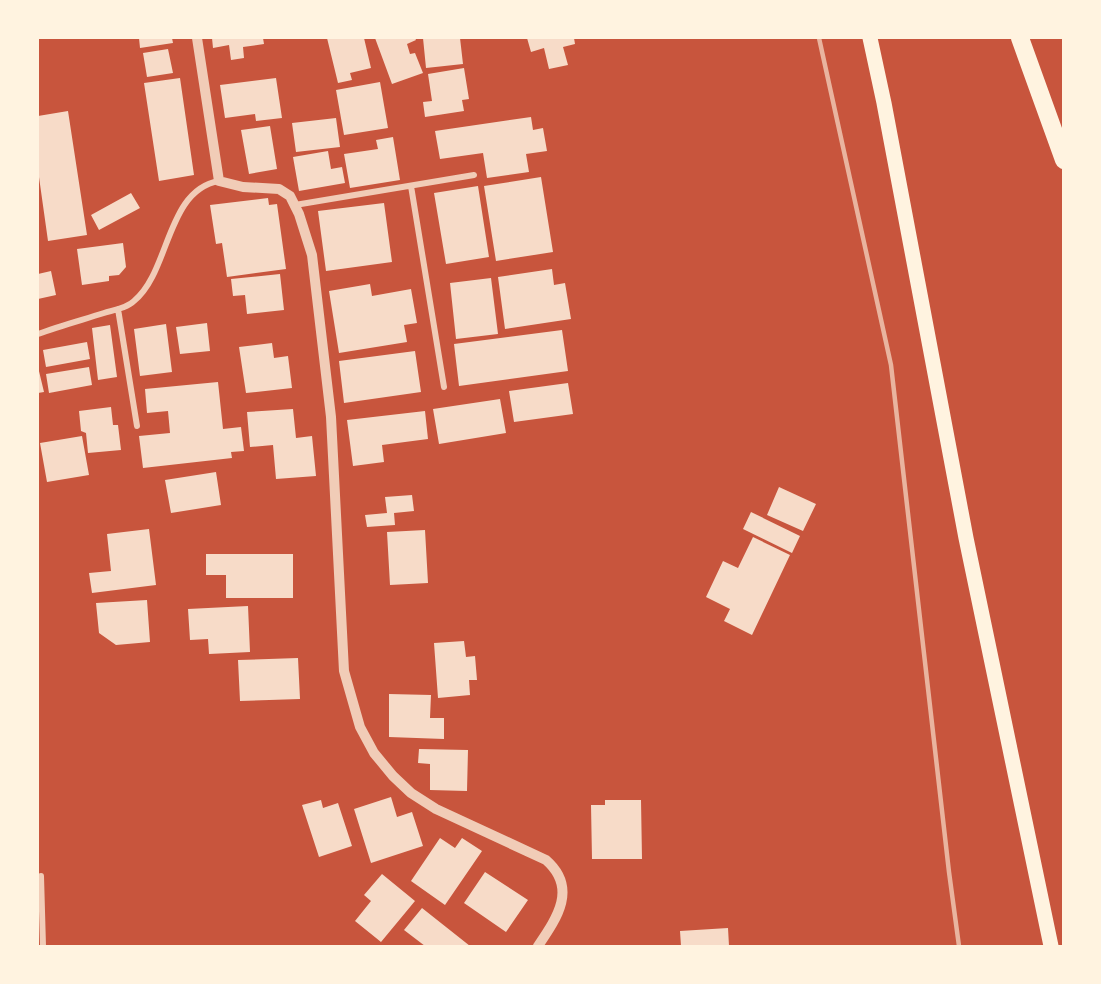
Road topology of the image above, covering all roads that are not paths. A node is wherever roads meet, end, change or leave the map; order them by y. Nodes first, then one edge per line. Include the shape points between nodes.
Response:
1 (197, 38) edge
2 (870, 38) edge
3 (1020, 38) edge
4 (1064, 160) edge
5 (474, 175) dead end
6 (219, 180) junction
7 (411, 186) junction
8 (295, 205) junction
9 (118, 309) junction
10 (38, 334) edge
11 (444, 387) dead end
12 (137, 426) dead end
13 (41, 876) dead end
14 (42, 946) edge
15 (538, 946) edge
16 (1051, 946) edge

1 - 6 street
2 - 16 main road via 966,538
3 - 4 highway
5 - 7 street
6 - 8 street via 243,187 279,189
6 - 9 street via 192,193 147,287 134,302
7 - 8 street
7 - 11 street
8 - 15 street via 312,255 331,417 344,671 360,727 375,753 411,793 557,869 563,881 563,894 555,922
9 - 10 street
9 - 12 street
13 - 14 street

